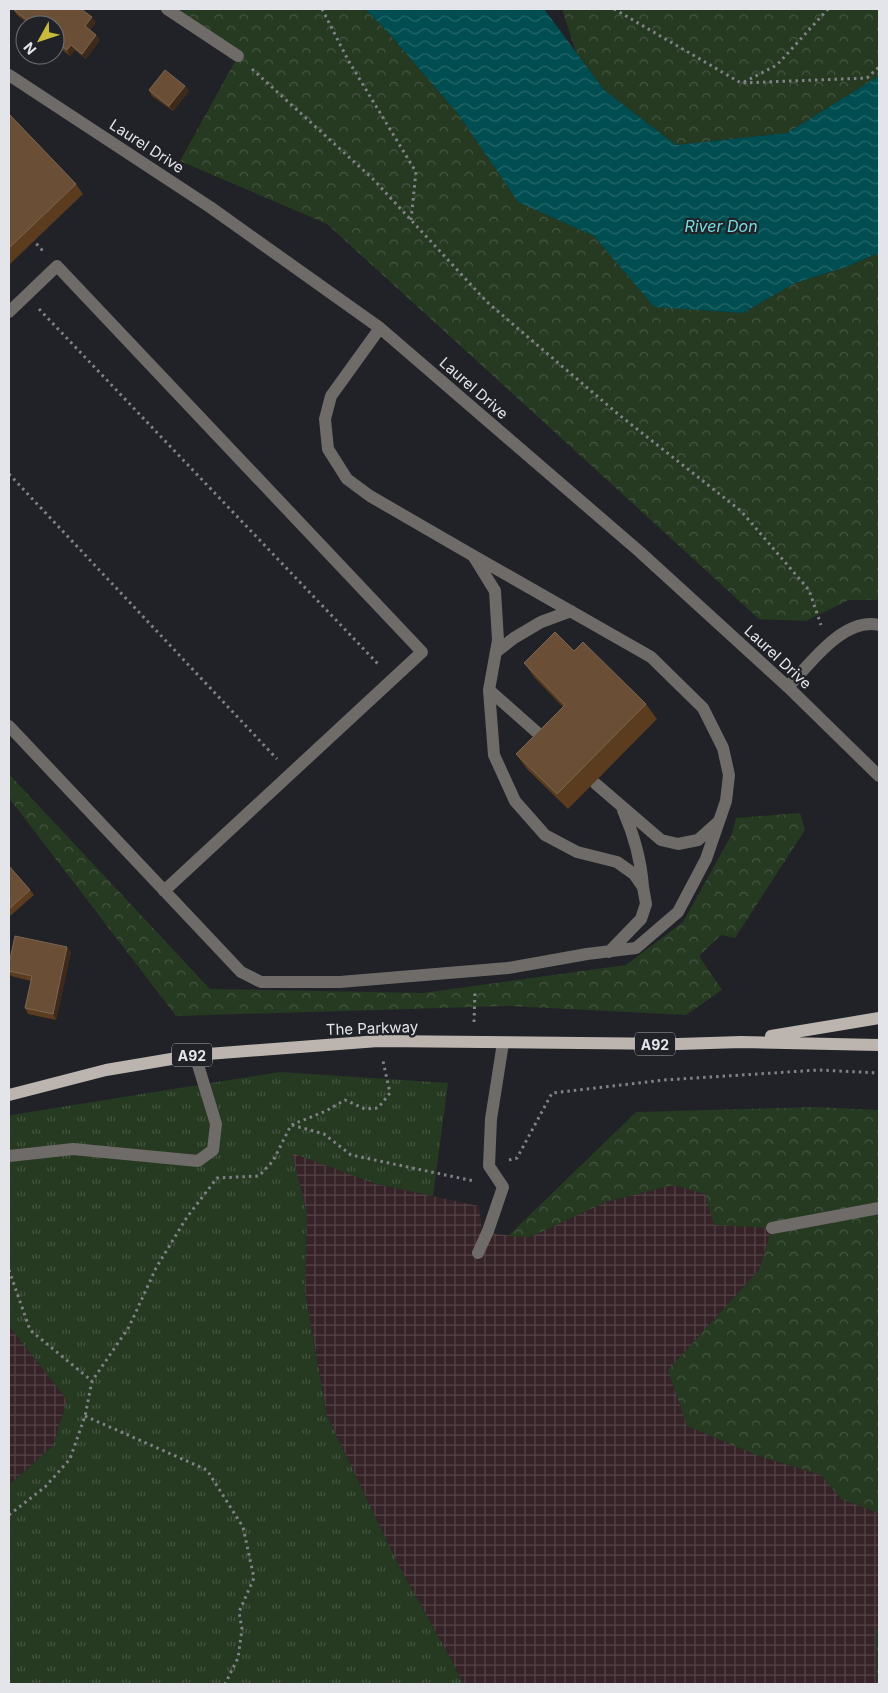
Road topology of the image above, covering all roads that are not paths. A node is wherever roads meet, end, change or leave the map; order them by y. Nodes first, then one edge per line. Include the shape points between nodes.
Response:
1 (167, 9) edge
2 (238, 56) road end
3 (9, 75) edge
4 (9, 312) edge
5 (380, 328) junction
6 (472, 555) junction
7 (571, 612) junction
8 (879, 625) edge
9 (496, 652) junction
10 (788, 687) junction
11 (488, 690) junction
12 (9, 726) edge
13 (552, 746) edge
14 (879, 776) edge
15 (596, 784) dead end
16 (621, 806) junction
17 (719, 822) junction
18 (643, 887) junction
19 (164, 891) junction
20 (609, 952) junction
21 (879, 1018) edge
22 (741, 1042) junction
23 (503, 1043) junction
24 (879, 1044) edge
25 (194, 1054) junction
26 (9, 1095) edge
27 (9, 1156) edge
28 (879, 1208) edge
29 (772, 1228) dead end
30 (478, 1253) dead end

1 - 2 street
3 - 5 street, Laurel Drive via 210,207
4 - 19 street via 57,266 422,652
5 - 6 street via 331,396 325,419 328,449 347,479 370,496
5 - 10 street, Laurel Drive via 640,552
6 - 7 street
6 - 9 street via 495,591
7 - 9 street via 541,622
7 - 17 street via 652,657 703,708 723,748 729,775
8 - 10 street via 850,628 828,644
9 - 11 street
10 - 14 street, Laurel Drive
11 - 13 street
11 - 18 street via 494,755 515,801 545,835 577,852 617,862 634,874
12 - 19 street
15 - 16 street
16 - 17 street via 661,840 678,844 698,840
16 - 18 street via 635,838
17 - 20 street via 706,859 678,912 636,948
18 - 20 street via 646,904 641,918
19 - 20 street via 241,972 261,982 340,982 476,971
21 - 22 main road, A92
22 - 23 main road, The Parkway / A92
22 - 24 main road, A92
23 - 25 main road, The Parkway / A92 via 378,1042
23 - 30 street via 491,1119 489,1166 503,1187
25 - 26 main road, The Parkway / A92 via 106,1070
25 - 27 street via 216,1124 213,1150 198,1161 73,1150
28 - 29 street

